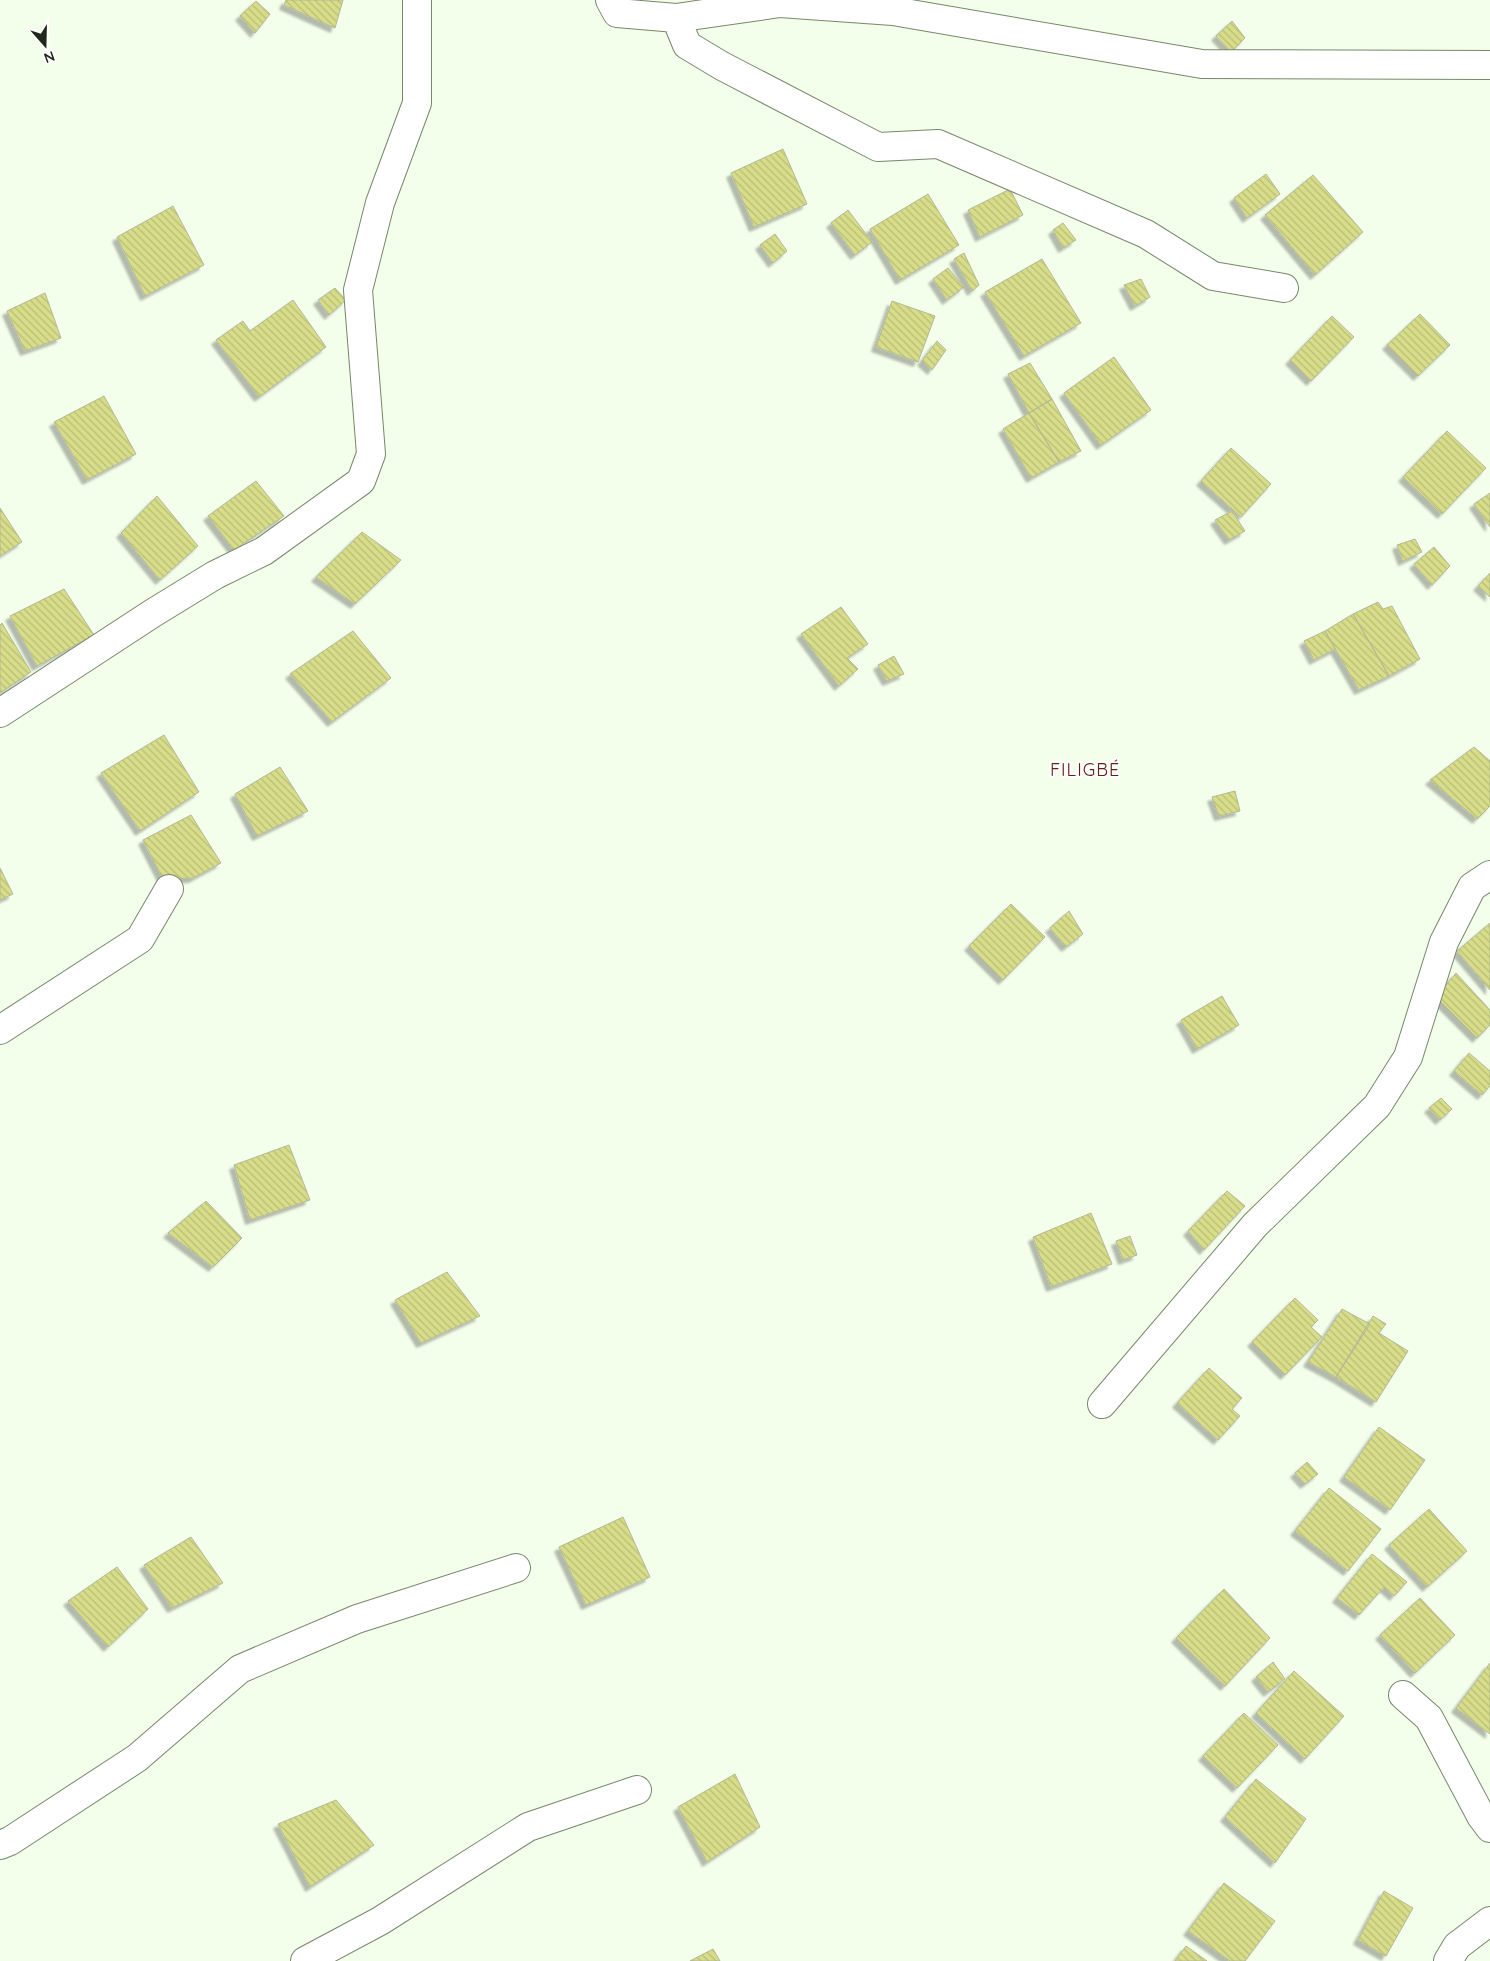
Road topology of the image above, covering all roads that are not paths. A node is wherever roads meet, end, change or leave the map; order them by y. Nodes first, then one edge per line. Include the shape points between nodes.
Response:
1 (417, 0) edge
2 (610, 0) edge
3 (676, 18) junction
4 (1490, 65) edge
5 (1284, 288) dead end
6 (0, 713) edge
7 (1490, 875) edge
8 (169, 889) dead end
9 (0, 1030) edge
10 (1102, 1404) dead end
11 (516, 1568) dead end
12 (1403, 1696) dead end
13 (637, 1790) dead end
14 (1490, 1828) edge
15 (0, 1844) edge
16 (1490, 1921) edge
17 (305, 1961) edge
18 (1448, 1961) edge

1 - 6 street via 417,103 380,203 358,290 371,454 361,481 264,551 153,613
2 - 3 street via 617,13
3 - 4 street via 780,3 894,11 1202,64
3 - 5 street via 687,45 878,147 938,144 1146,234 1213,276
7 - 10 street via 1472,887 1444,942 1408,1057 1378,1106 1255,1224
8 - 9 street via 140,939
11 - 15 street via 358,1619 240,1669 137,1758 10,1841
12 - 14 street via 1429,1718
13 - 17 street via 528,1827 380,1921
16 - 18 street via 1457,1946

